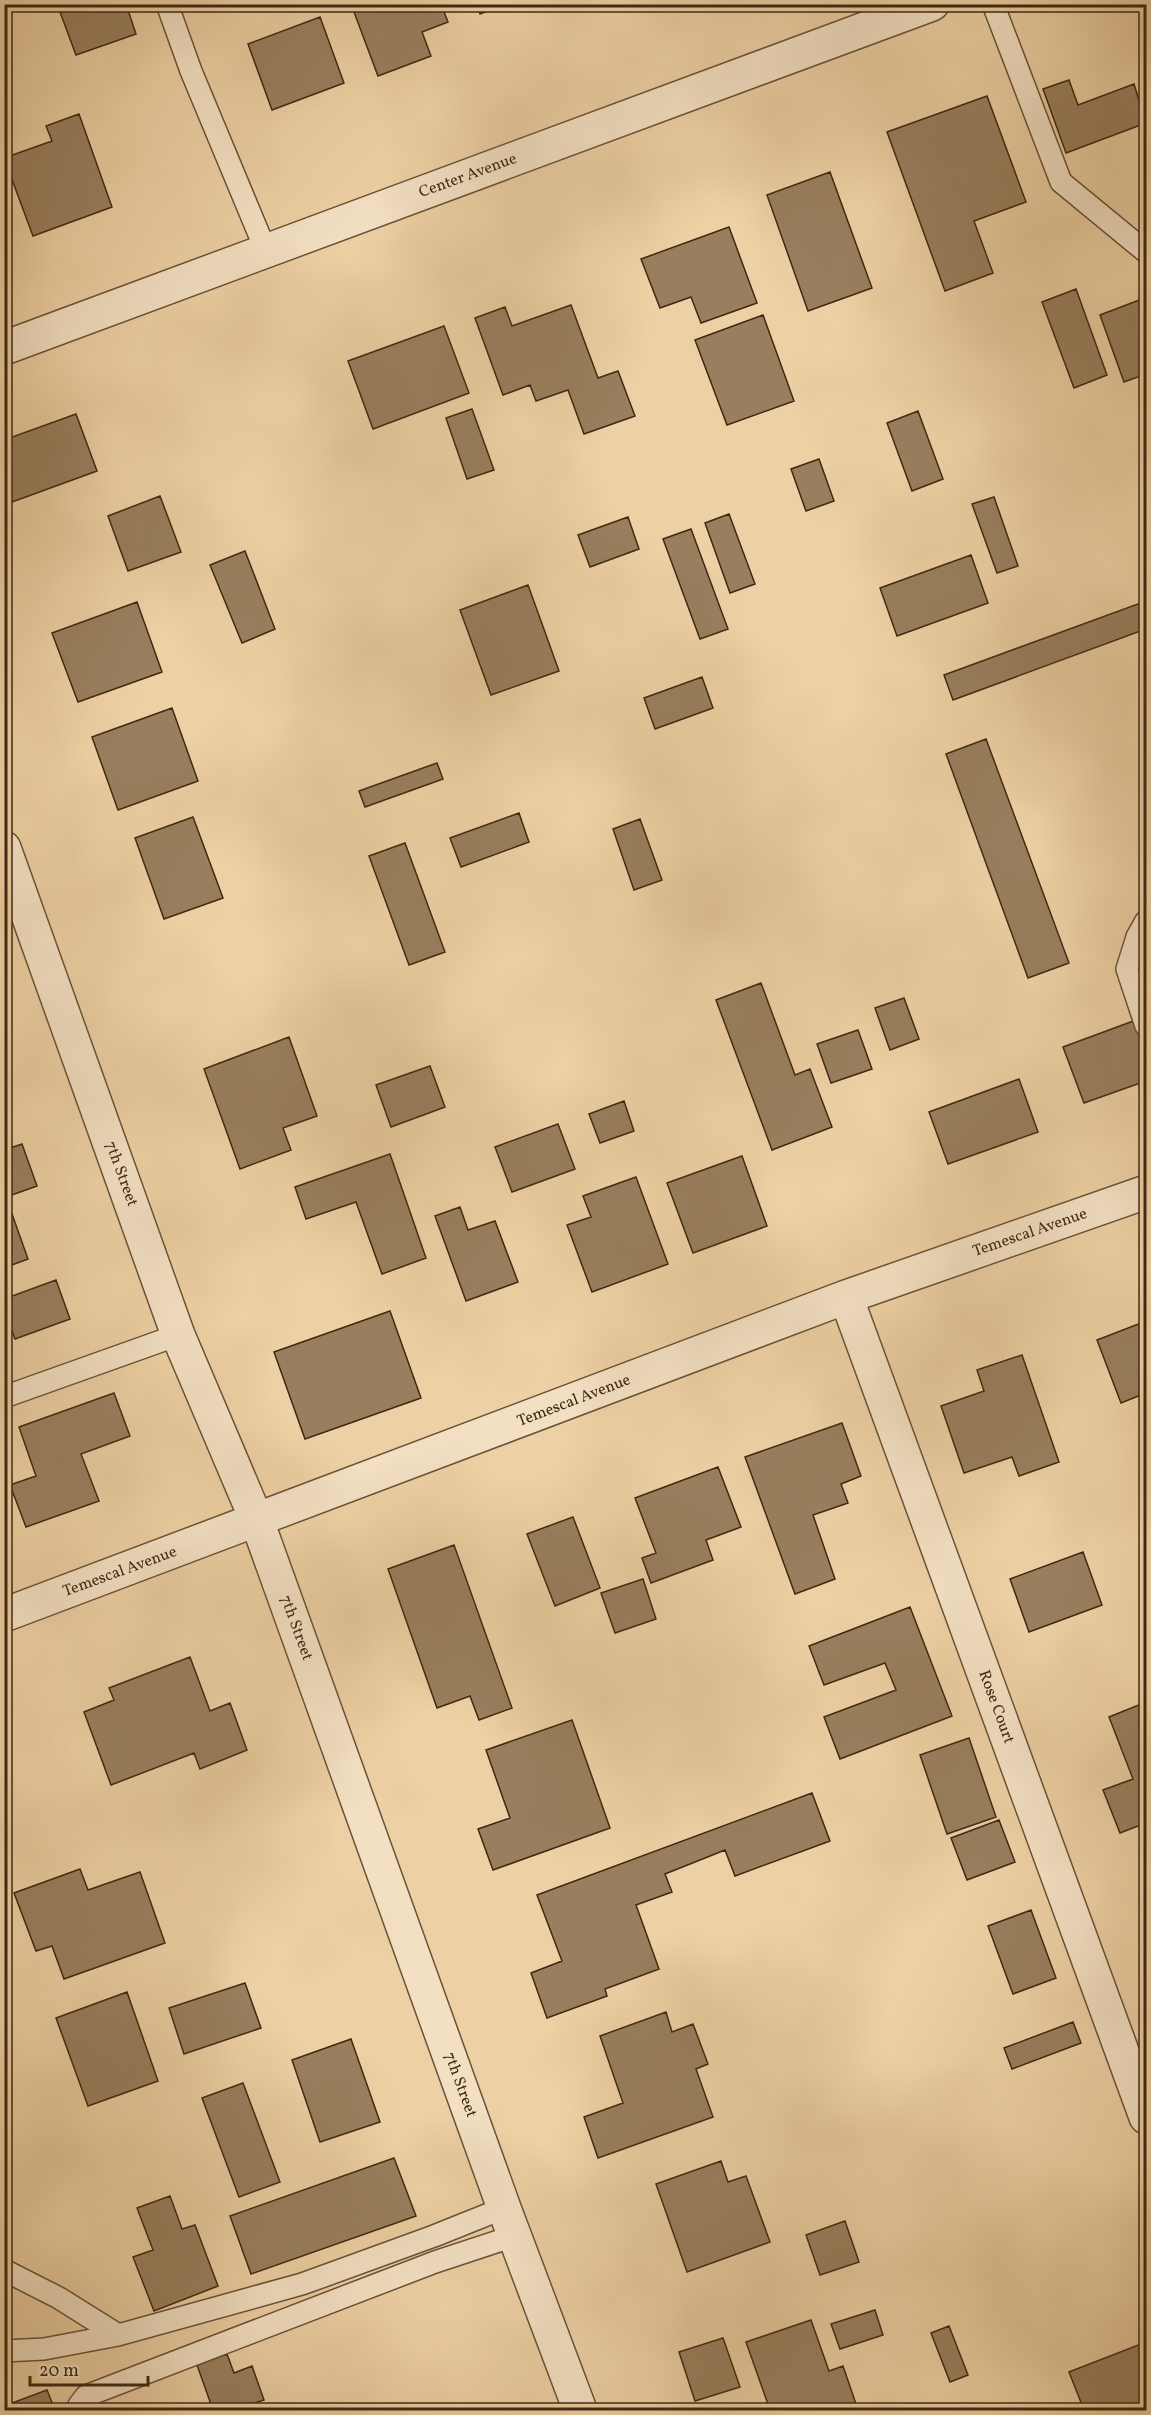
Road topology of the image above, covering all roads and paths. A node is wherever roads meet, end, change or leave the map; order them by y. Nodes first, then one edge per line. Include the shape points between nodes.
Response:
1 (167, 4) edge
2 (932, 4) edge
3 (993, 4) edge
4 (266, 251) junction
5 (1146, 252) edge
6 (4, 348) edge
7 (4, 848) edge
8 (1146, 921) edge
9 (1146, 1026) edge
10 (1146, 1192) edge
11 (846, 1297) junction
12 (178, 1335) junction
13 (4, 1397) edge
14 (257, 1521) junction
15 (4, 1615) edge
16 (1146, 2117) edge
17 (509, 2222) junction
18 (4, 2270) edge
19 (118, 2336) junction
20 (4, 2351) edge
21 (79, 2405) dead end
22 (580, 2410) edge

1 - 4 lane
2 - 4 street, Center Avenue
3 - 5 lane via 1061,182
4 - 6 street, Center Avenue
7 - 12 street, 7th Street
8 - 9 lane via 1127,969
10 - 11 street, Temescal Avenue
11 - 14 street, Temescal Avenue
11 - 16 street, Rose Court
12 - 13 lane
12 - 14 street, 7th Street
14 - 15 street, Temescal Avenue
14 - 17 street, 7th Street
17 - 19 lane via 434,2236 302,2284
17 - 21 lane via 435,2262 86,2396
17 - 22 street, 7th Street
18 - 19 lane via 59,2298
19 - 20 lane via 44,2349

